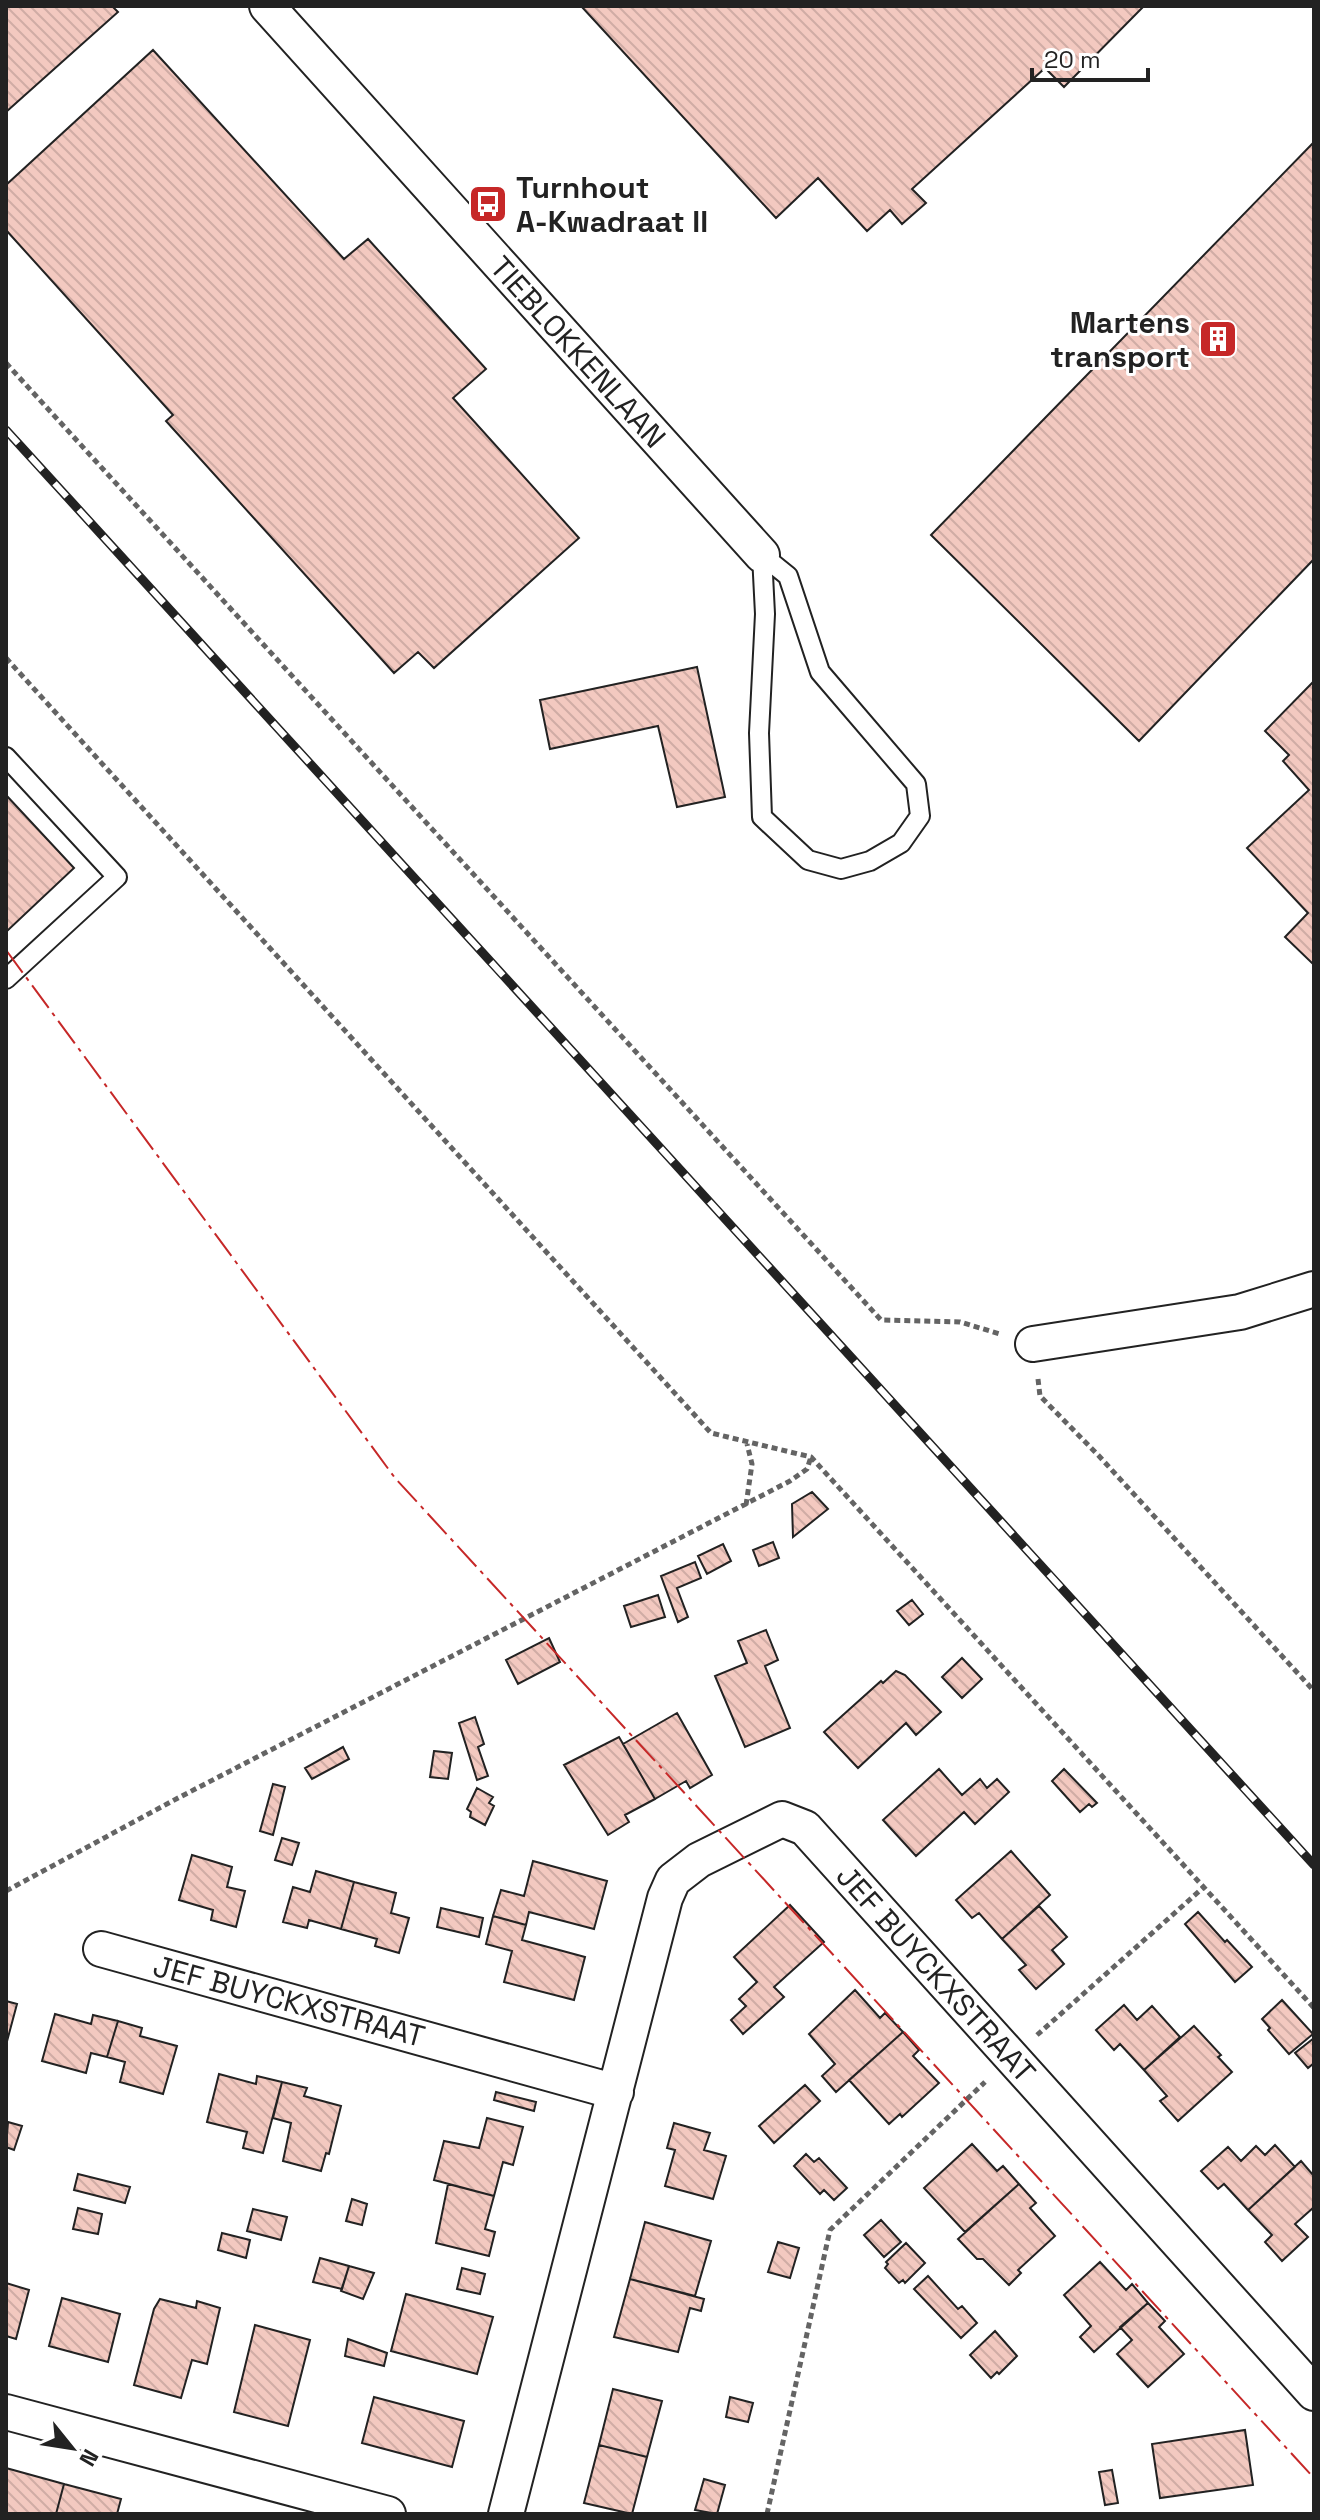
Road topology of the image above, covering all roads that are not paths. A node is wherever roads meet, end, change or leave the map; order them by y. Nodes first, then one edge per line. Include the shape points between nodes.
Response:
1 (267, 6) edge
2 (762, 555) junction
3 (6, 757) edge
4 (6, 979) edge
5 (1314, 1289) edge
6 (1033, 1344) road end
7 (101, 1949) dead end
8 (616, 2092) junction
9 (1314, 2393) edge
10 (6, 2412) edge
11 (388, 2514) edge
12 (506, 2514) edge

1 - 2 street, TIEBLOKKENLAAN
2 - 2 lane via 762,817 808,860 841,869 870,861 901,843 920,816 916,784 820,672 788,576
3 - 4 lane via 117,877
5 - 6 street via 1240,1312
7 - 8 street, JEF BUYCKXSTRAAT
8 - 9 street, JEF BUYCKXSTRAAT via 673,1880 699,1860 782,1819 805,1828
8 - 12 street, JEF BUYCKXSTRAAT
10 - 11 street

